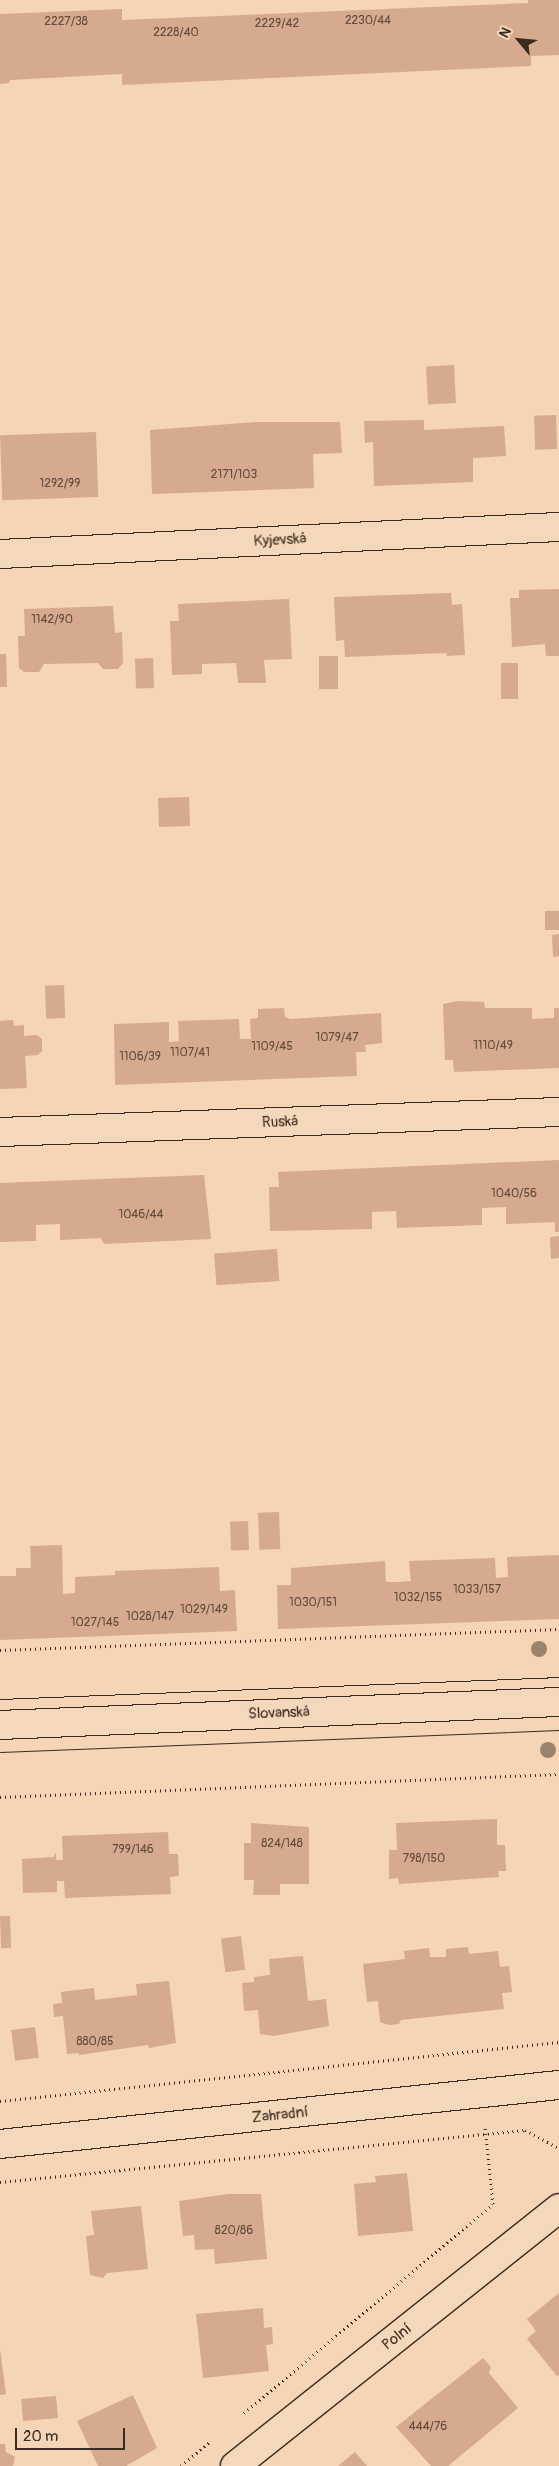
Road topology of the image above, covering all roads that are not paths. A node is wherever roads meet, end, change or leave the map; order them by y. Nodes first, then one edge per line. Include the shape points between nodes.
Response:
1 (559, 527) edge
2 (0, 554) edge
3 (559, 1112) edge
4 (0, 1132) edge
5 (559, 1702) edge
6 (0, 1725) edge
7 (559, 2085) edge
8 (0, 2144) edge
9 (559, 2208) edge
10 (234, 2466) edge

1 - 2 street, Kyjevská
3 - 4 street, Ruská
5 - 6 street, Slovanská
7 - 8 street, Zahradní
9 - 10 street, Polní

